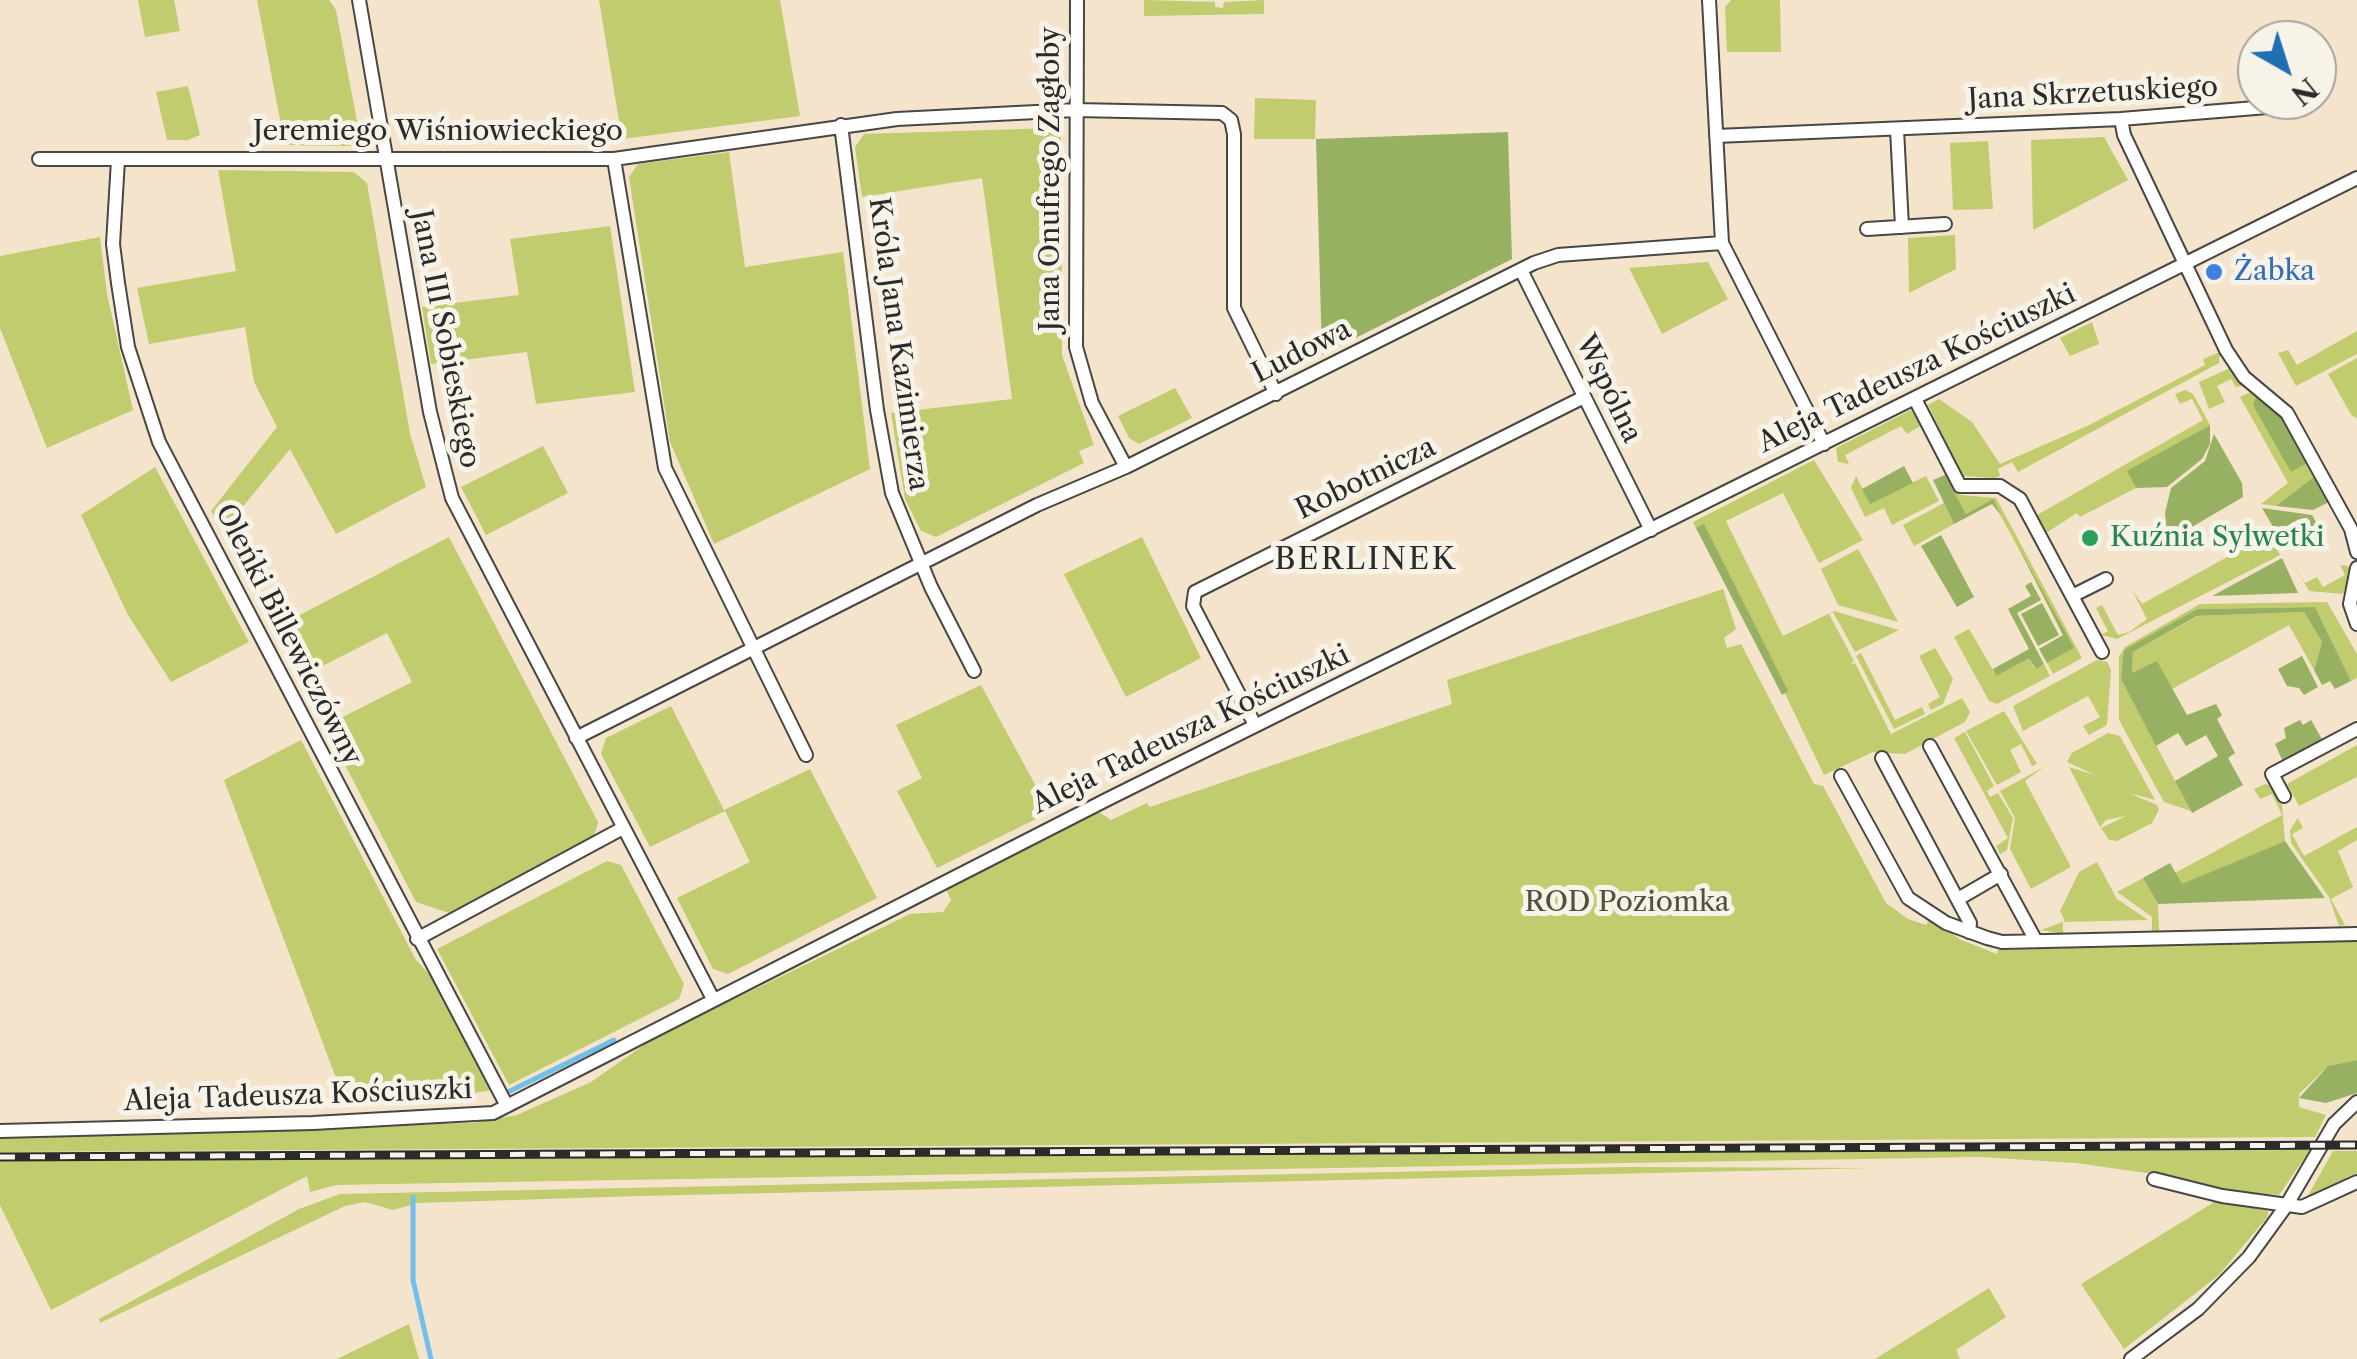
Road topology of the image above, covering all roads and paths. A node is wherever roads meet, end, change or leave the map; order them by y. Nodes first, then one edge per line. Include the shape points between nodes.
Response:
1 (359, 0) edge
2 (1077, 0) edge
3 (1709, 0) edge
4 (1076, 110) junction
5 (2237, 110) edge
6 (2121, 119) junction
7 (842, 125) junction
8 (1896, 129) junction
9 (1716, 136) junction
10 (384, 158) junction
11 (39, 159) dead end
12 (614, 159) junction
13 (118, 160) junction
14 (2357, 178) edge
15 (1945, 224) dead end
16 (1902, 227) junction
17 (1867, 228) dead end
18 (1722, 243) junction
19 (2185, 262) junction
20 (1521, 270) junction
21 (1276, 394) junction
22 (1584, 397) junction
23 (1915, 399) junction
24 (1824, 444) junction
25 (1126, 467) junction
26 (1650, 530) junction
27 (2357, 552) edge
28 (921, 564) junction
29 (2357, 568) edge
30 (2106, 579) dead end
31 (2072, 596) junction
32 (2357, 624) edge
33 (754, 650) junction
34 (2102, 652) dead end
35 (974, 670) dead end
36 (1255, 725) junction
37 (2357, 729) edge
38 (576, 738) junction
39 (1930, 746) dead end
40 (806, 755) dead end
41 (1882, 758) dead end
42 (1841, 776) dead end
43 (2284, 796) dead end
44 (622, 828) junction
45 (2001, 874) junction
46 (1958, 899) junction
47 (1969, 932) junction
48 (2357, 934) edge
49 (417, 939) junction
50 (2036, 941) junction
51 (712, 1000) junction
52 (2357, 1102) edge
53 (507, 1106) junction
54 (0, 1131) edge
55 (2154, 1179) dead end
56 (2357, 1182) edge
57 (2286, 1206) junction
58 (2131, 1359) edge

1 - 10 street, Jana III Sobieskiego
2 - 4 street, Jana Onufrego Zagłoby
3 - 9 street
4 - 7 street, Jeremiego Wiśniowieckiego
4 - 21 street, Jeremiego Wiśniowieckiego via 1215,112 1231,120 1234,308
4 - 25 street, Jana Onufrego Zagłoby via 1076,347 1092,403
5 - 6 street, Jana Skrzetuskiego
6 - 8 street, Jana Skrzetuskiego
6 - 19 street
7 - 12 street, Jeremiego Wiśniowieckiego
7 - 28 street, Króla Jana Kazimierza via 887,473
8 - 9 street, Jana Skrzetuskiego
8 - 16 street
9 - 18 street
10 - 12 street, Jeremiego Wiśniowieckiego
10 - 13 street, Jeremiego Wiśniowieckiego
10 - 38 street, Jana III Sobieskiego via 438,457 452,498
11 - 13 street, Jeremiego Wiśniowieckiego
12 - 33 street via 665,468
13 - 49 street, Oleńki Billewiczówny via 113,244 128,347 146,409
14 - 19 street, Aleja Tadeusza Kościuszki
15 - 16 street
16 - 17 street
18 - 20 street, Ludowa via 1558,255
18 - 24 street
19 - 23 street, Aleja Tadeusza Kościuszki
19 - 27 street via 2234,365 2287,413
20 - 21 street, Ludowa
20 - 22 street, Wspólna
21 - 25 street, Ludowa
22 - 26 street, Wspólna
22 - 36 street, Robotnicza via 1195,592 1193,606
23 - 24 street, Aleja Tadeusza Kościuszki
23 - 31 street via 1960,486 2014,492
24 - 26 street, Aleja Tadeusza Kościuszki
25 - 28 street, Ludowa
26 - 36 street, Aleja Tadeusza Kościuszki
28 - 33 street, Ludowa
28 - 35 street
29 - 32 street via 2350,604
30 - 31 street
31 - 34 street
33 - 38 street, Ludowa
33 - 40 street
36 - 51 street, Aleja Tadeusza Kościuszki
37 - 43 street via 2272,774
38 - 44 street, Jana III Sobieskiego
39 - 45 street
41 - 46 street
42 - 47 street via 1908,898
44 - 49 street
44 - 51 street, Jana III Sobieskiego
45 - 46 street
45 - 50 street
46 - 47 street
47 - 50 street via 2002,942
48 - 50 street
49 - 53 street, Oleńki Billewiczówny
51 - 53 street, Aleja Tadeusza Kościuszki
52 - 57 street via 2334,1124
53 - 54 street, Aleja Tadeusza Kościuszki via 481,1116
55 - 57 street
56 - 57 street via 2317,1204
57 - 58 street via 2223,1284

